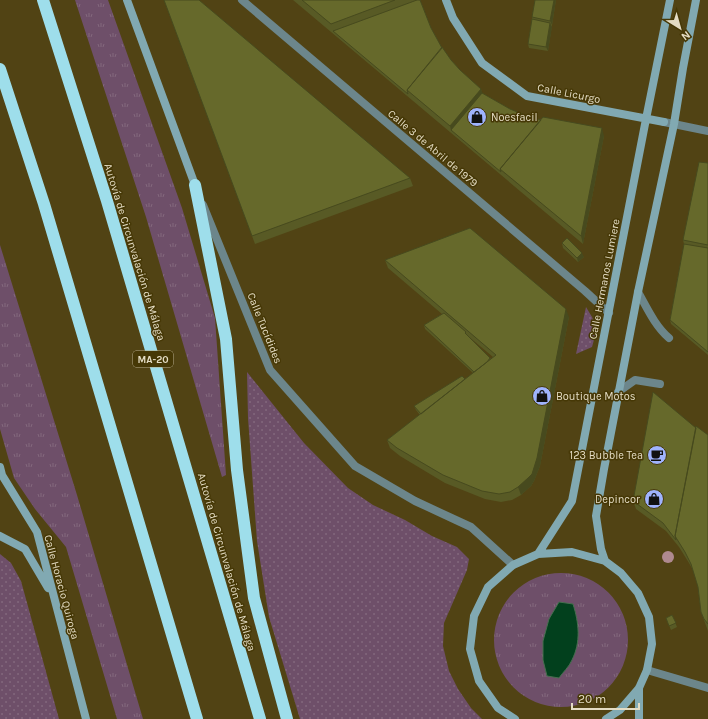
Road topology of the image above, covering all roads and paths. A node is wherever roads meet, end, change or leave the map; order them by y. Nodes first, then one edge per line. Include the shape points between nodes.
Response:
1 (44, 0) edge
2 (127, 0) edge
3 (242, 0) edge
4 (446, 0) edge
5 (670, 0) edge
6 (696, 0) edge
7 (0, 69) edge
8 (646, 119) junction
9 (664, 122) joint
10 (674, 124) junction
11 (708, 131) edge
12 (195, 185) junction
13 (638, 292) junction
14 (609, 313) junction
15 (669, 338) dead end
16 (660, 384) dead end
17 (618, 392) junction
18 (0, 467) edge
19 (0, 536) edge
20 (538, 554) junction
21 (605, 561) junction
22 (513, 565) junction
23 (53, 596) junction
24 (647, 670) junction
25 (639, 688) junction
26 (708, 688) edge
27 (86, 719) edge
28 (197, 719) edge
29 (260, 719) edge
30 (287, 719) edge
31 (516, 719) edge
32 (606, 719) edge
33 (639, 719) edge

1 - 29 highway, Autovía de Circunvalación de Málaga / MA-20 via 109,208
2 - 12 main road, Calle Tucídides
3 - 14 street, Calle 3 de Abril de 1979
4 - 8 main road, Calle Licurgo via 453,18 482,62 527,96
5 - 8 main road, Calle Hermanos Lumiere
6 - 10 main road
7 - 28 highway via 44,204
8 - 9 main road, Calle Licurgo
8 - 14 main road, Calle Hermanos Lumiere
9 - 10 street
10 - 11 street
10 - 13 main road
12 - 22 street, Calle Tucídides via 270,370 355,466 415,501 471,528
12 - 30 highway via 226,339 238,470 254,598
13 - 15 street
13 - 17 main road
14 - 20 main road, Calle Hermanos Lumiere via 572,501
16 - 17 street via 635,380
17 - 21 main road via 596,516
18 - 23 main road, Calle Horacio Quiroga via 2,475 37,532
19 - 23 main road via 25,549
20 - 21 main road via 572,552
20 - 22 main road
21 - 24 main road via 621,573 638,593 649,617 652,644
22 - 31 main road via 488,587 474,616 470,649 479,681 498,708
23 - 27 main road, Calle Horacio Quiroga
24 - 25 main road
24 - 26 street
25 - 32 main road via 620,710
25 - 33 main road

